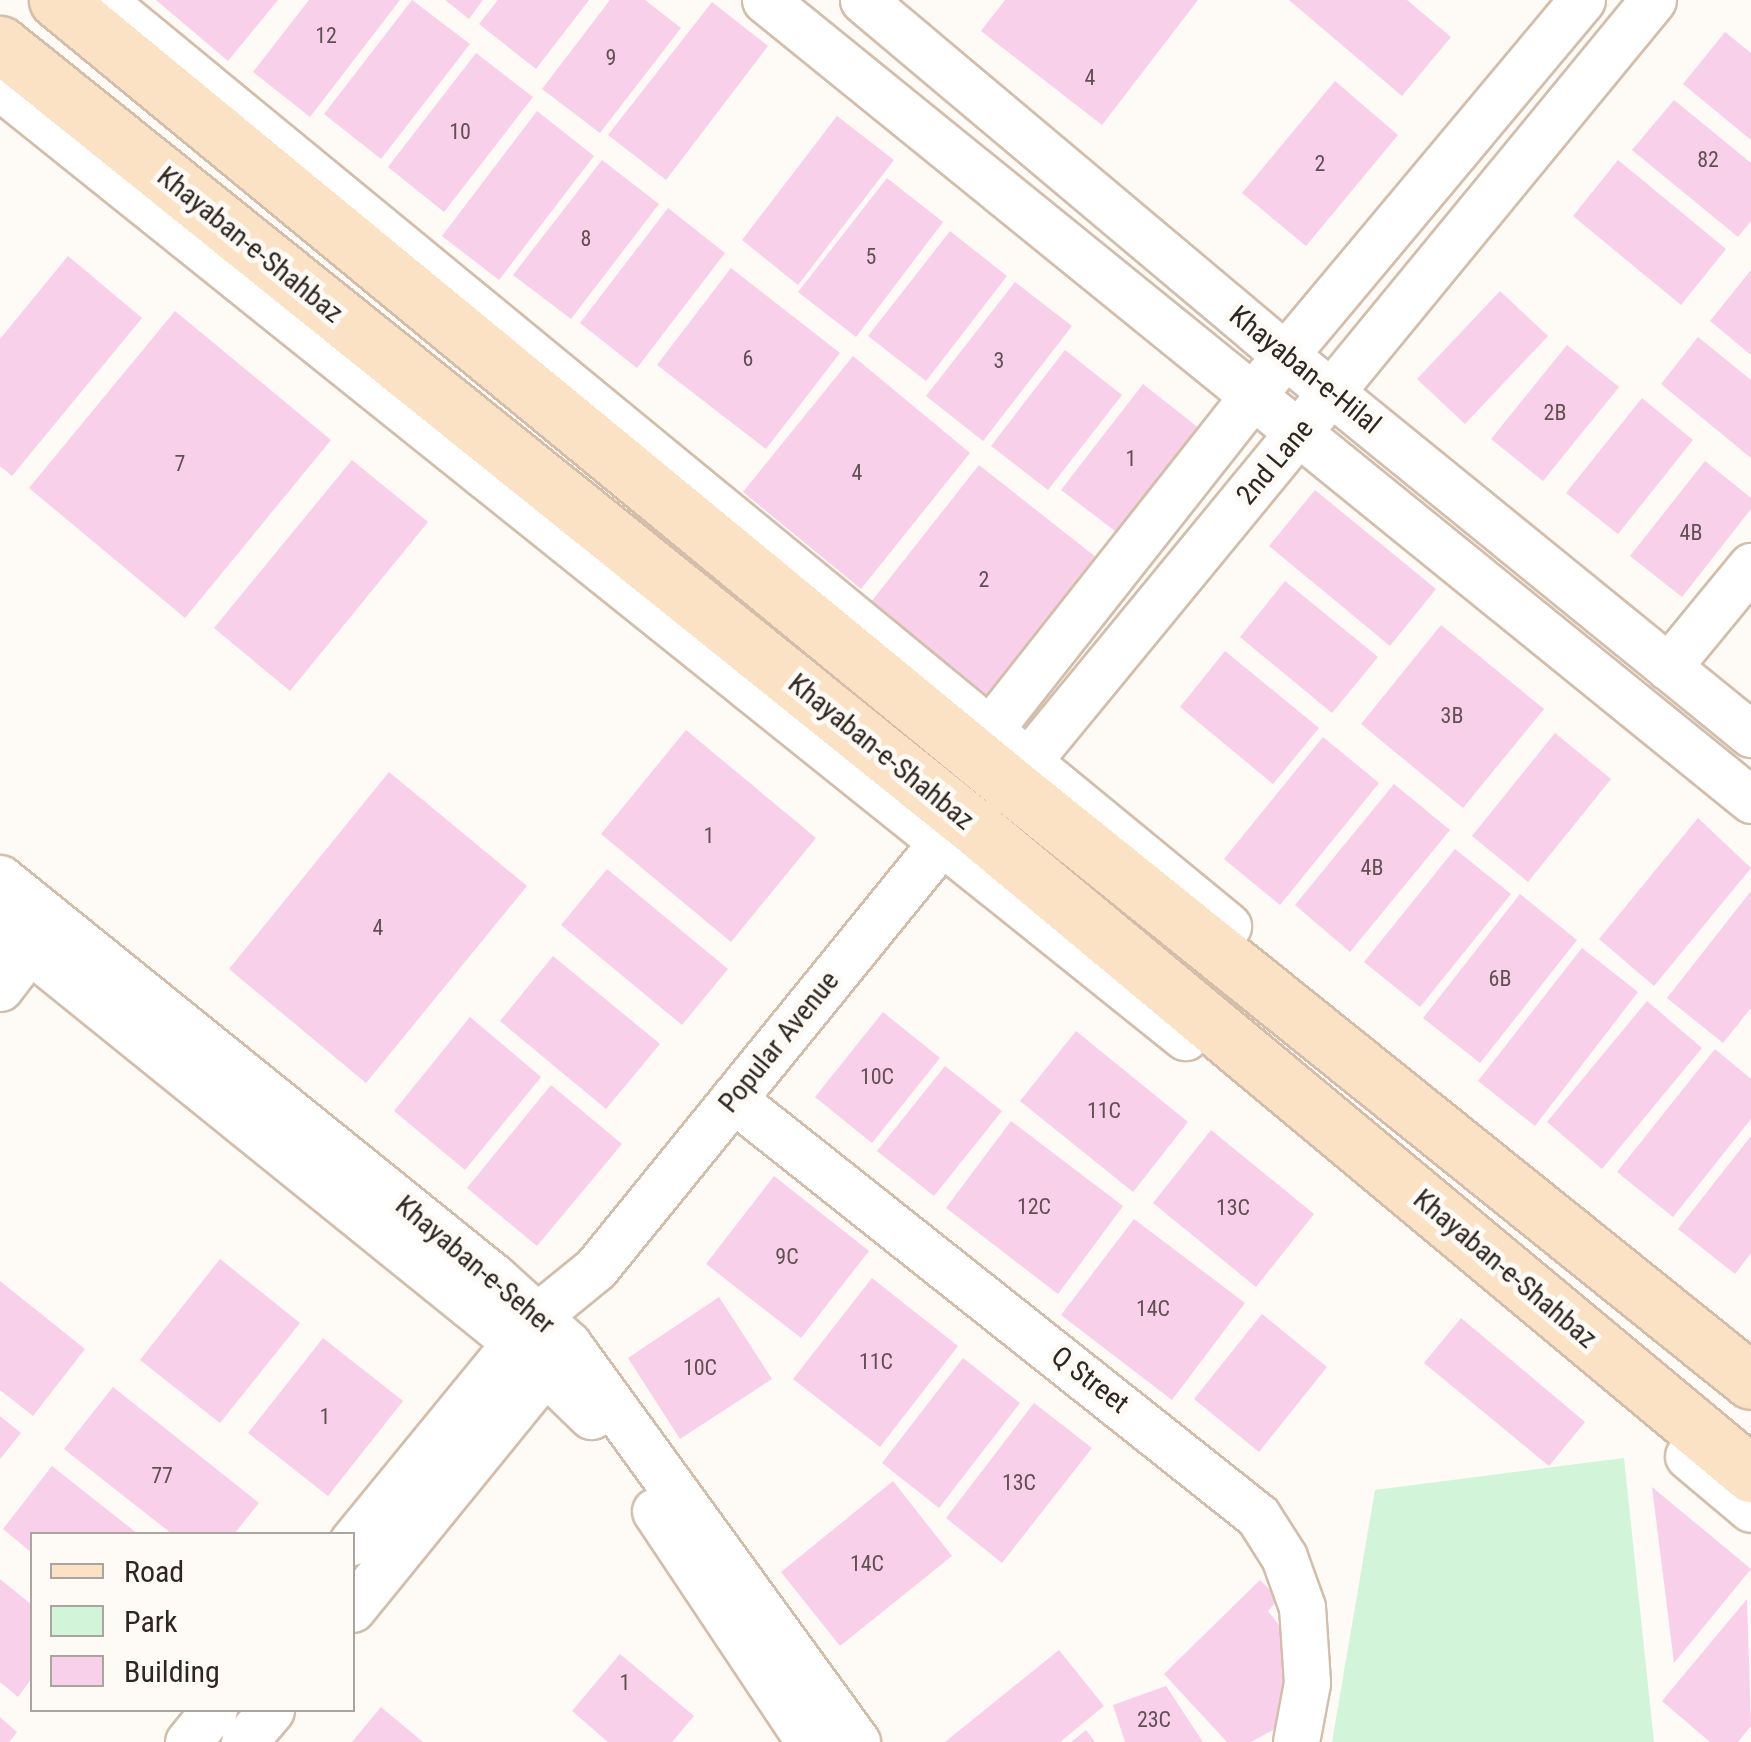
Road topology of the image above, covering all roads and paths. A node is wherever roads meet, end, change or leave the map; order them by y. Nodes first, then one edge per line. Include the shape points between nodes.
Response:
1 (57, 0) edge
2 (102, 0) edge
3 (765, 0) edge
4 (863, 0) edge
5 (1582, 0) edge
6 (1653, 0) edge
7 (0, 44) edge
8 (0, 87) edge
9 (1285, 356) junction
10 (1333, 392) junction
11 (1252, 398) junction
12 (1299, 433) junction
13 (1751, 566) edge
14 (1668, 667) junction
15 (1751, 734) edge
16 (1000, 757) junction
17 (1751, 800) edge
18 (952, 829) junction
19 (0, 878) edge
20 (28, 932) edge
21 (0, 988) edge
22 (733, 1099) junction
23 (542, 1344) junction
24 (1751, 1350) edge
25 (1751, 1381) edge
26 (1751, 1474) edge
27 (1751, 1509) edge
28 (355, 1539) edge
29 (355, 1605) edge
30 (212, 1712) edge
31 (268, 1712) edge
32 (807, 1727) edge
33 (188, 1742) edge
34 (244, 1742) edge
35 (857, 1742) edge
36 (1296, 1742) edge

1 - 16 main road, Khayaban-e-Shahbaz
2 - 16 street via 436,269
3 - 11 street
4 - 9 street, Khayaban-e-Hilal
5 - 9 street
6 - 10 street, 2nd Lane
7 - 18 main road, Khayaban-e-Shahbaz
8 - 18 street
9 - 10 street, Khayaban-e-Hilal
9 - 11 street
10 - 12 street, 2nd Lane
10 - 14 street, Khayaban-e-Hilal
11 - 12 street
11 - 16 street
12 - 16 street, 2nd Lane
12 - 17 street
13 - 14 street
14 - 15 street, Khayaban-e-Hilal
16 - 24 street
16 - 25 main road, Khayaban-e-Shahbaz
18 - 22 street, Popular Avenue
18 - 26 main road, Khayaban-e-Shahbaz
18 - 27 street
19 - 20 street, Khayaban-e-Seher
20 - 21 street
20 - 23 street, Khayaban-e-Seher
22 - 23 street, Popular Avenue
22 - 36 street, Q Street via 1258,1516 1284,1557 1302,1607 1307,1683
23 - 28 street, Popular Avenue
23 - 29 street, Popular Avenue
23 - 32 street, Khayaban-e-Seher
30 - 33 street
31 - 34 street
32 - 35 street, Khayaban-e-Seher

